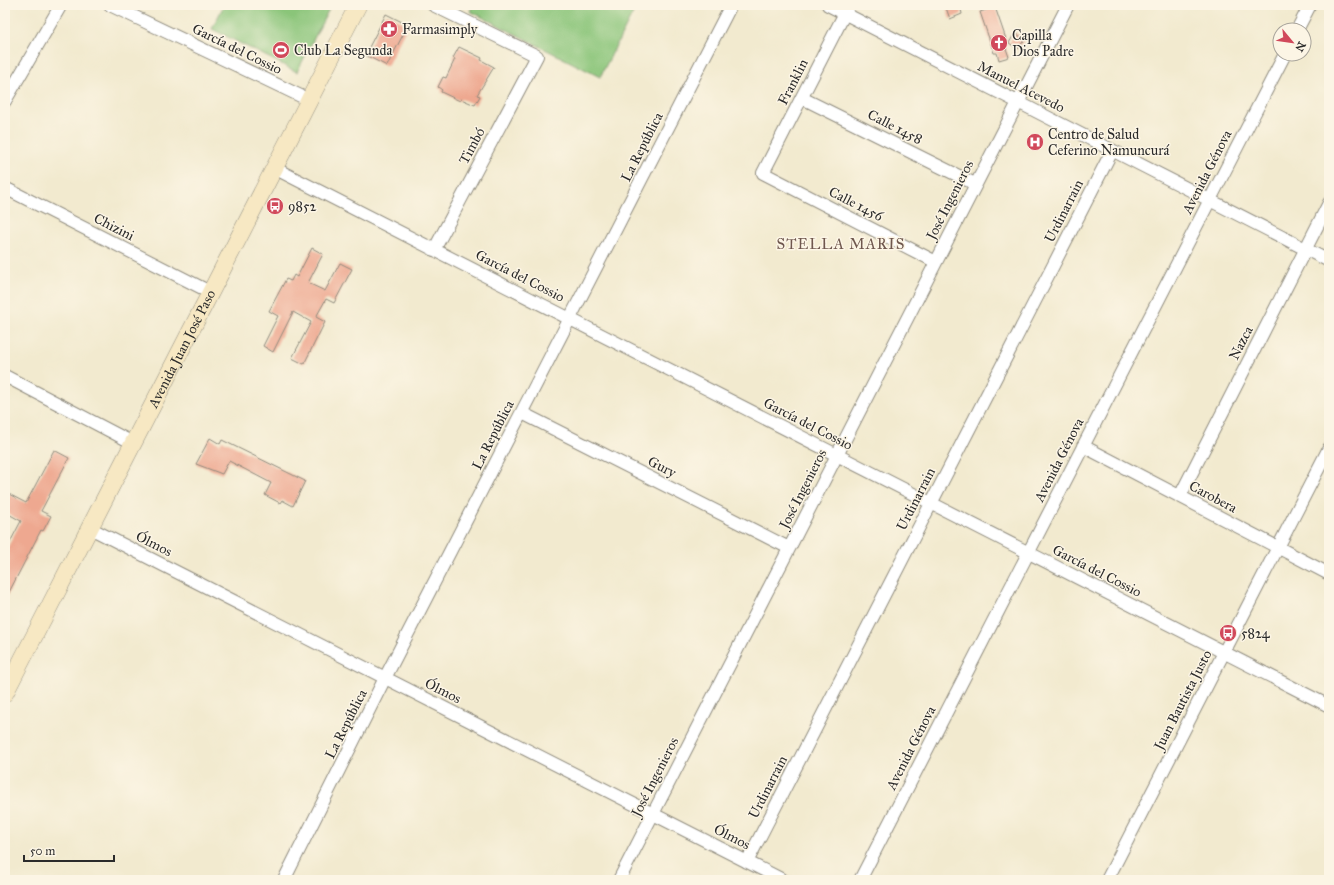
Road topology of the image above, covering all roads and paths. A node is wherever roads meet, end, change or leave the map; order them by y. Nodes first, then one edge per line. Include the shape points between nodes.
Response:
1 (61, 5) edge
2 (110, 5) edge
3 (358, 5) edge
4 (433, 5) edge
5 (731, 5) edge
6 (828, 5) edge
7 (1068, 5) edge
8 (1310, 5) edge
9 (847, 9) edge
10 (1301, 22) edge
11 (1281, 62) edge
12 (802, 98) junction
13 (309, 100) junction
14 (5, 101) edge
15 (1018, 102) junction
16 (1112, 151) junction
17 (274, 168) junction
18 (763, 173) joint
19 (976, 184) junction
20 (5, 188) edge
21 (1209, 201) junction
22 (1329, 203) edge
23 (434, 250) junction
24 (1305, 250) junction
25 (1329, 261) edge
26 (936, 262) junction
27 (210, 292) junction
28 (570, 319) junction
29 (5, 376) edge
30 (522, 413) junction
31 (133, 443) junction
32 (1083, 446) junction
33 (1329, 448) edge
34 (837, 455) junction
35 (1180, 496) junction
36 (931, 503) junction
37 (90, 528) junction
38 (1278, 547) junction
39 (789, 548) junction
40 (1028, 552) junction
41 (1329, 574) edge
42 (1224, 652) junction
43 (385, 678) junction
44 (5, 693) edge
45 (1329, 706) edge
46 (653, 814) junction
47 (747, 862) junction
48 (284, 880) edge
49 (619, 880) edge
50 (783, 880) edge
51 (860, 880) edge
52 (1107, 880) edge

1 - 14 street
2 - 13 street, García del Cossio
3 - 13 main road, Avenida Juan José Paso
4 - 23 street, Timbó via 537,56
5 - 28 street, La República
6 - 9 street, Manuel Acevedo
7 - 15 street, José Ingenieros
8 - 10 street
9 - 12 street, Franklin
9 - 15 street, Manuel Acevedo
11 - 21 street, Avenida Génova
12 - 18 street, Franklin
12 - 19 street, Calle 1458
13 - 17 main road, Avenida Juan José Paso
15 - 16 street, Manuel Acevedo
15 - 19 street, José Ingenieros
16 - 21 street, Manuel Acevedo
16 - 36 street, Urdinarrain
17 - 23 street, García del Cossio
17 - 27 main road, Avenida Juan José Paso
18 - 26 street, Calle 1456
19 - 26 street, José Ingenieros
20 - 27 street, Chizini
21 - 24 street, Manuel Acevedo
21 - 32 street, Avenida Génova
22 - 24 street, Nazca
23 - 28 street, García del Cossio
24 - 25 street, Manuel Acevedo
24 - 35 street, Nazca
26 - 34 street, José Ingenieros
27 - 31 main road, Avenida Juan José Paso
28 - 30 street, La República
28 - 34 street, García del Cossio
29 - 31 street
30 - 39 street, Gury
30 - 43 street, La República
31 - 37 main road, Avenida Juan José Paso
32 - 35 street, Carobera
32 - 40 street, Avenida Génova
33 - 38 street, Juan Bautista Justo
34 - 36 street, García del Cossio
34 - 39 street, José Ingenieros
35 - 38 street, Carobera
36 - 40 street, García del Cossio
36 - 47 street, Urdinarrain
37 - 43 street, Ólmos
37 - 44 main road, Avenida Juan José Paso
38 - 41 street, Carobera
38 - 42 street, Juan Bautista Justo
39 - 46 street, José Ingenieros
40 - 42 street, García del Cossio
40 - 51 street, Avenida Génova
42 - 45 street, García del Cossio
42 - 52 street, Juan Bautista Justo
43 - 46 street, Ólmos
43 - 48 street, La República
46 - 47 street, Ólmos
46 - 49 street, José Ingenieros
47 - 50 street, Ólmos

